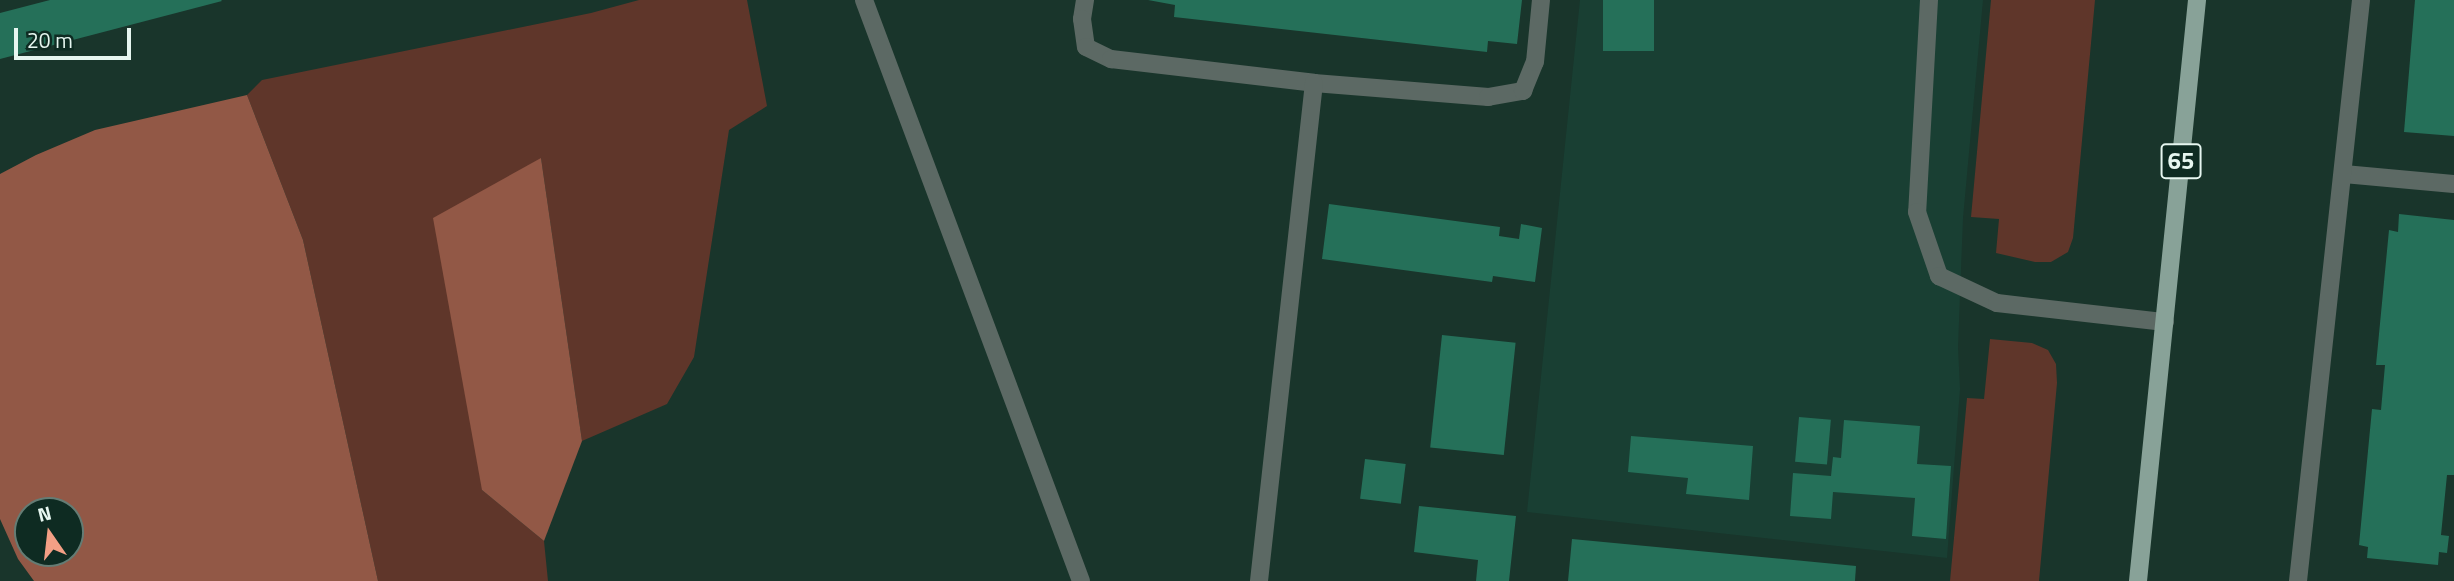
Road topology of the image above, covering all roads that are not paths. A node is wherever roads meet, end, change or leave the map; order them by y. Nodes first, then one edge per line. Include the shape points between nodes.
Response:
1 (864, 0) edge
2 (1085, 0) edge
3 (1541, 0) edge
4 (1928, 0) edge
5 (2197, 0) edge
6 (2361, 0) edge
7 (1314, 83) junction
8 (2344, 174) junction
9 (2454, 184) edge
10 (2165, 322) junction
11 (1081, 581) edge
12 (1259, 581) edge
13 (2138, 581) edge
14 (2298, 581) edge

1 - 11 street
2 - 7 street via 1086,47 1111,59
3 - 7 street via 1535,62 1523,91 1488,97
4 - 10 street via 1917,212 1939,276 1997,303
5 - 10 main road, 65
6 - 8 street
7 - 12 street
8 - 9 street
8 - 14 street
10 - 13 main road, 65

